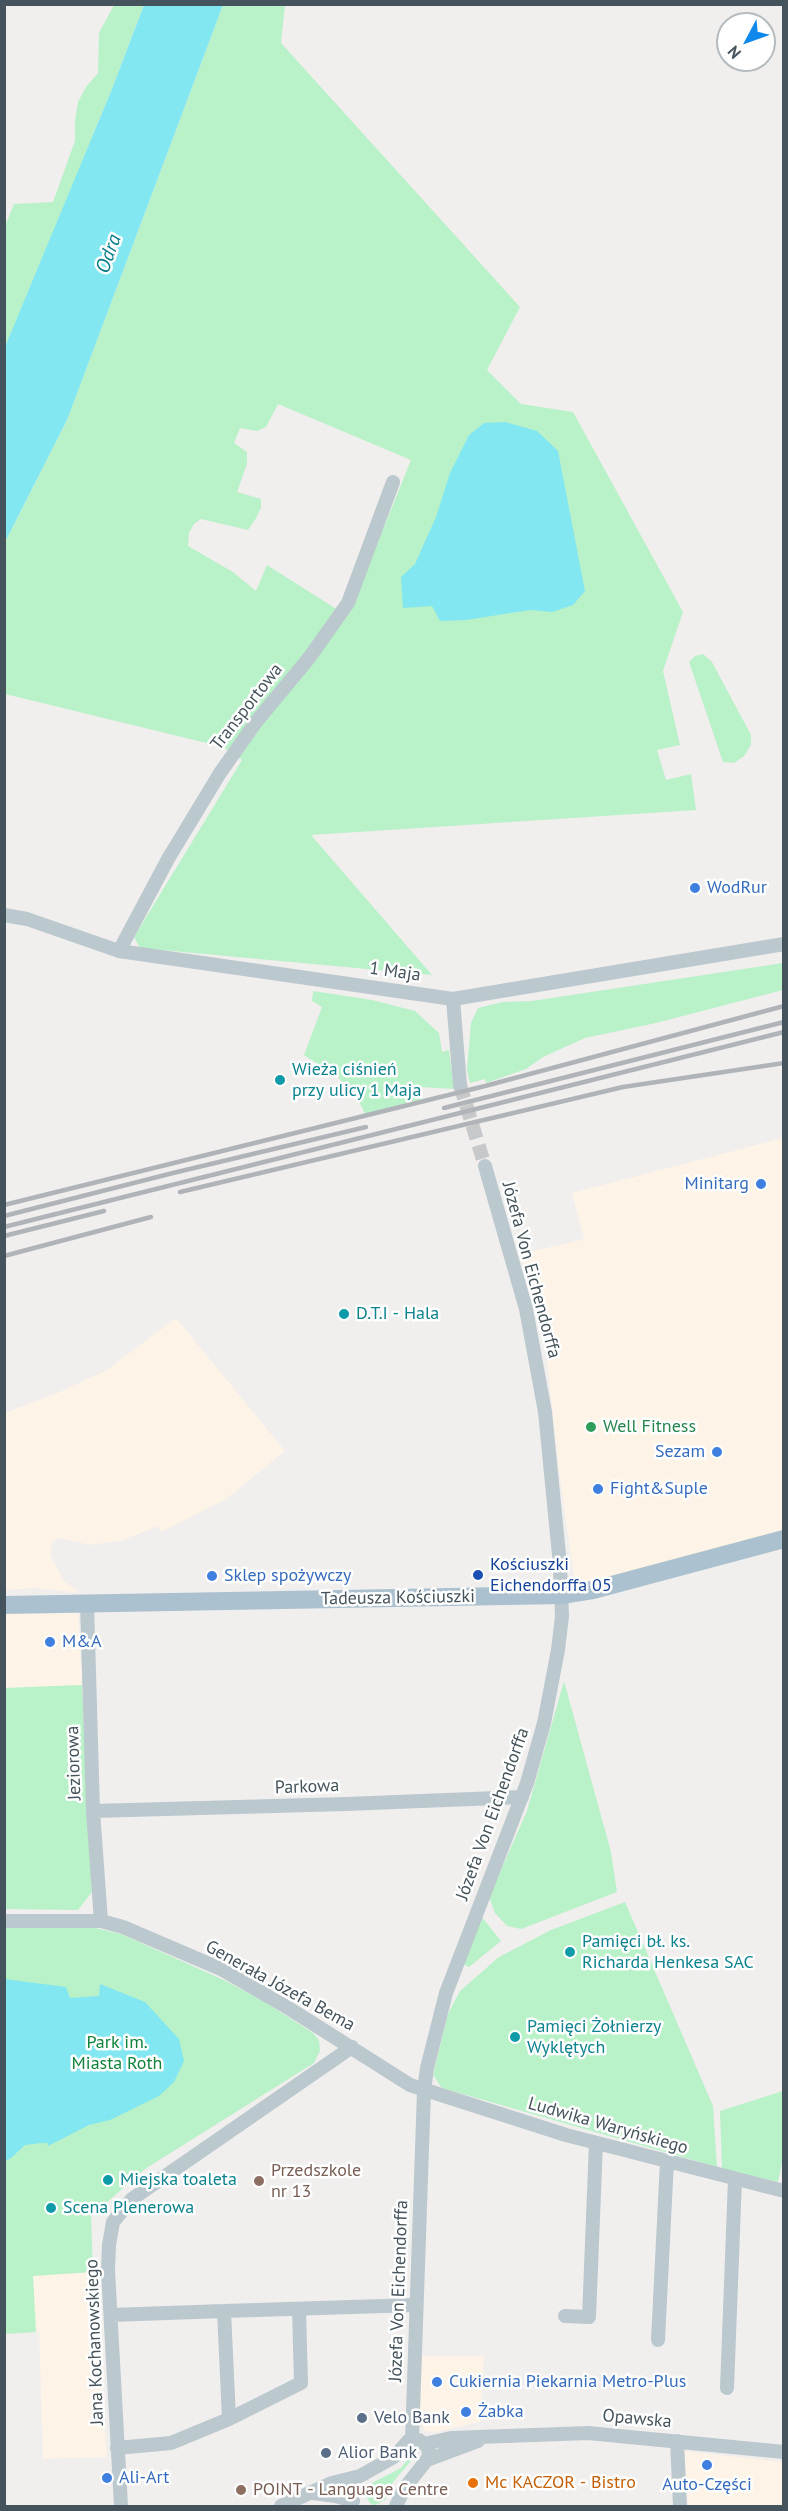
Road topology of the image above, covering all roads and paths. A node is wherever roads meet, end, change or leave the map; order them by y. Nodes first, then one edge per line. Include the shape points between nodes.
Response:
1 (393, 482) dead end
2 (4, 915) edge
3 (783, 944) edge
4 (118, 951) junction
5 (453, 999) junction
6 (460, 1085) tunnel mouth
7 (485, 1166) tunnel mouth
8 (783, 1539) edge
9 (562, 1595) junction
10 (87, 1604) junction
11 (4, 1605) edge
12 (522, 1797) junction
13 (93, 1811) junction
14 (4, 1921) edge
15 (101, 1921) junction
16 (352, 2047) junction
17 (424, 2091) junction
18 (596, 2143) junction
19 (667, 2162) junction
20 (735, 2179) junction
21 (783, 2191) edge
22 (416, 2305) junction
23 (299, 2308) junction
24 (224, 2311) junction
25 (111, 2315) junction
26 (565, 2316) dead end
27 (658, 2340) dead end
28 (727, 2388) dead end
29 (229, 2419) junction
30 (487, 2437) junction
31 (676, 2441) junction
32 (418, 2442) junction
33 (118, 2448) junction
34 (783, 2452) edge
35 (427, 2460) junction
36 (360, 2476) junction
37 (313, 2493) junction
38 (355, 2504) edge
39 (121, 2506) edge
40 (281, 2506) edge
41 (396, 2506) edge
42 (680, 2506) edge

1 - 4 street, Transportowa via 348,603 220,773
2 - 4 street, 1 Maja via 27,919
3 - 5 street, 1 Maja
4 - 5 street, 1 Maja
5 - 6 street
7 - 9 street, Józefa Von Eichendorffa via 536,1355
8 - 9 main road, Tadeusza Kościuszki
9 - 10 main road, Tadeusza Kościuszki
9 - 12 street, Józefa Von Eichendorffa via 558,1650 544,1723
10 - 11 main road, Tadeusza Kościuszki
10 - 13 street, Jeziorowa
12 - 13 street, Parkowa
12 - 17 street, Józefa Von Eichendorffa via 446,1993
13 - 15 street, Jeziorowa
14 - 15 street, Generała Józefa Bema
15 - 16 street, Generała Józefa Bema via 221,1970
16 - 17 street, Generała Józefa Bema
16 - 25 street, Jana Kochanowskiego via 123,2209 113,2223 109,2245
17 - 18 street, Ludwika Waryńskiego
17 - 22 street, Józefa Von Eichendorffa
18 - 19 street, Ludwika Waryńskiego
18 - 26 street via 589,2317
19 - 20 street, Ludwika Waryńskiego
19 - 27 street
20 - 21 street, Ludwika Waryńskiego
20 - 28 street
22 - 23 street
22 - 32 street, Józefa Von Eichendorffa
23 - 24 street
23 - 29 street via 301,2382
24 - 25 street
24 - 29 street
25 - 33 street, Jana Kochanowskiego
29 - 33 street via 171,2443
30 - 31 street, Opawska via 588,2433
30 - 32 street, Opawska
30 - 35 street, Opawska
31 - 34 street, Opawska
31 - 42 street
32 - 35 street via 429,2450
32 - 36 street, Opawska via 404,2444 394,2457
33 - 39 street, Jana Kochanowskiego
35 - 41 street, Opawska via 406,2484
36 - 37 street, Opawska
36 - 38 street via 354,2486
37 - 38 street
37 - 40 street, Opawska

